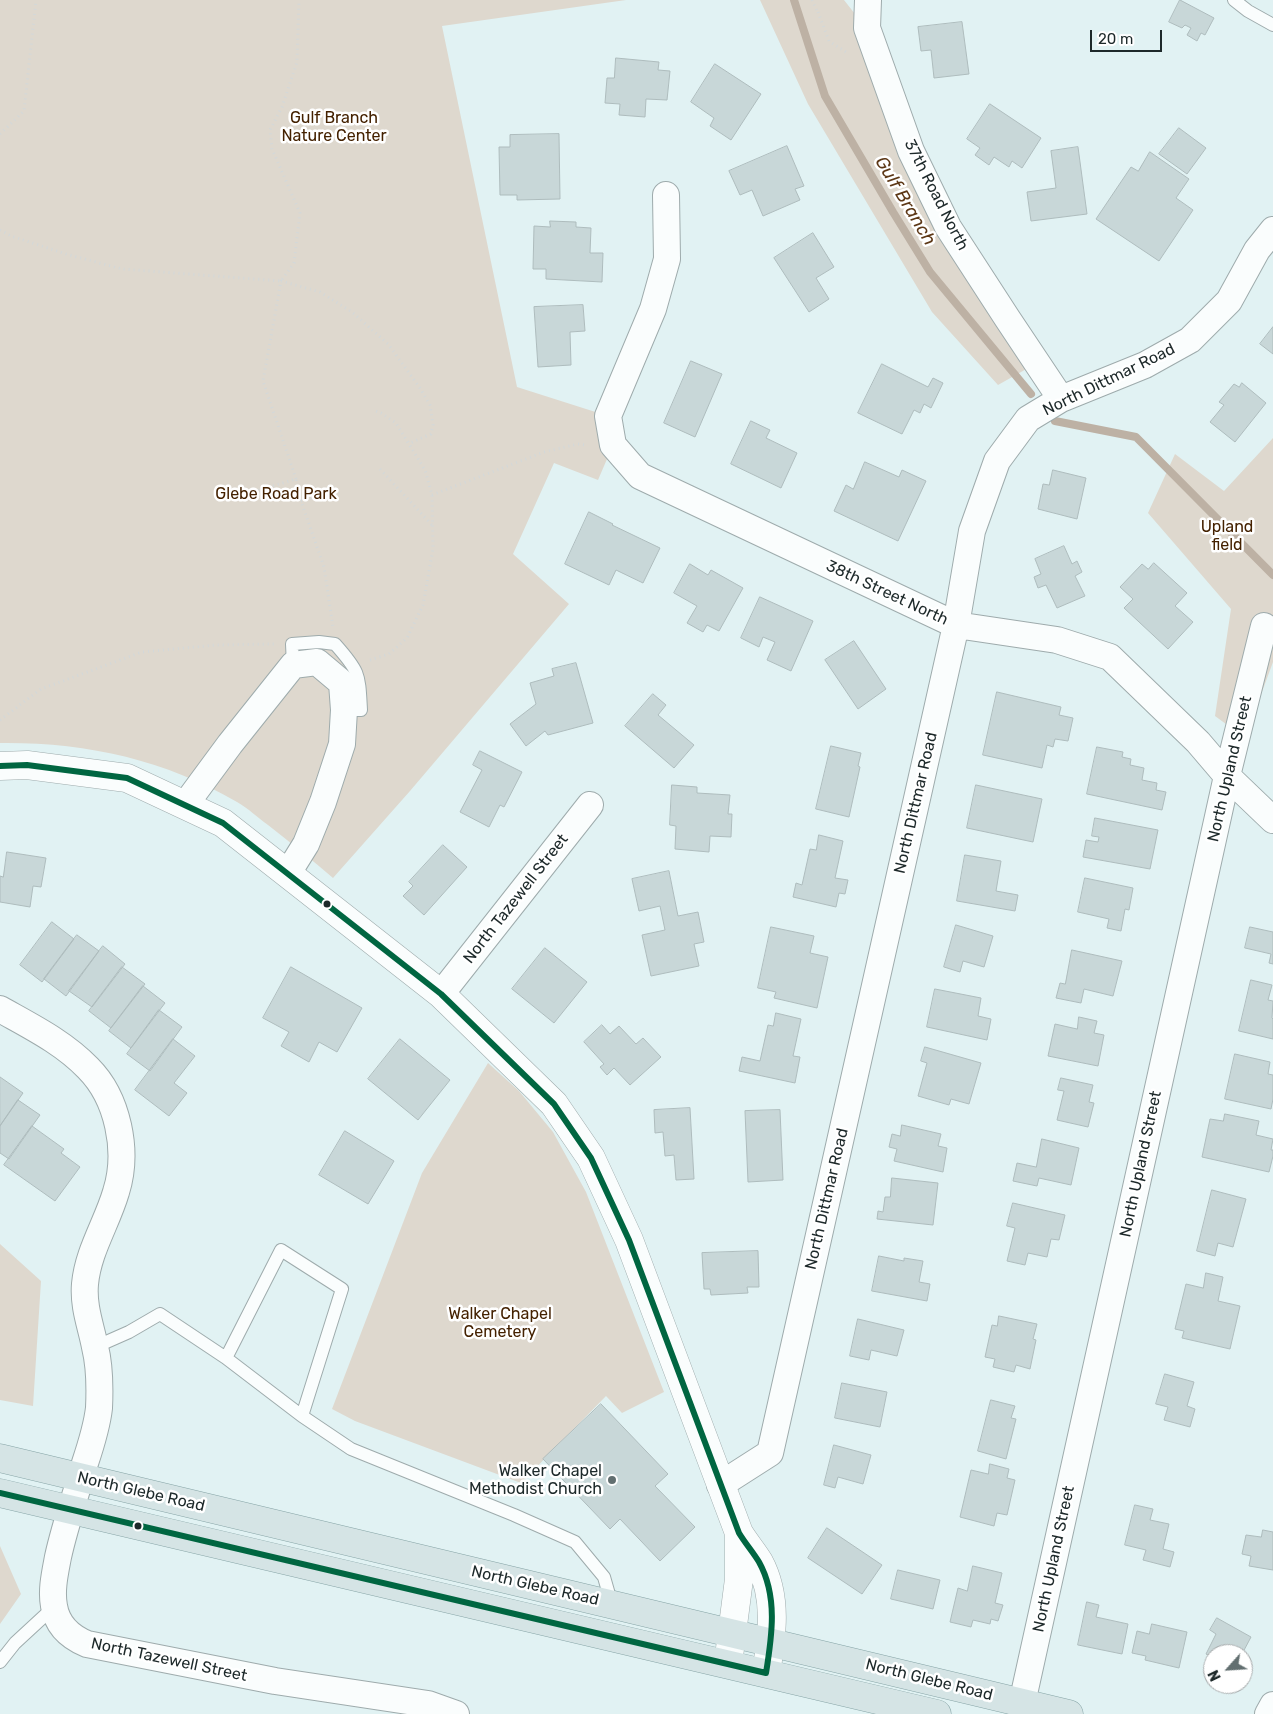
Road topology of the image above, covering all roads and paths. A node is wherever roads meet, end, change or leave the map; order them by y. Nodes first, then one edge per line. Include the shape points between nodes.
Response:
1 (36, 0) edge
2 (299, 0) edge
3 (812, 0) edge
4 (868, 0) edge
5 (1234, 0) edge
6 (1273, 25) edge
7 (881, 69) junction
8 (0, 134) edge
9 (666, 195) dead end
10 (0, 230) edge
11 (1273, 230) edge
12 (281, 281) junction
13 (1061, 399) junction
14 (373, 410) dead end
15 (410, 443) junction
16 (291, 444) dead end
17 (578, 444) dead end
18 (285, 446) junction
19 (380, 468) dead end
20 (296, 478) junction
21 (249, 493) dead end
22 (313, 493) dead end
23 (432, 495) junction
24 (301, 501) junction
25 (432, 525) junction
26 (956, 626) junction
27 (1264, 626) dead end
28 (335, 644) junction
29 (292, 655) junction
30 (354, 665) junction
31 (344, 710) junction
32 (0, 720) edge
33 (0, 766) edge
34 (1227, 776) junction
35 (185, 805) junction
36 (590, 805) dead end
37 (1273, 820) edge
38 (288, 873) junction
39 (441, 994) junction
40 (0, 1009) edge
41 (95, 1347) junction
42 (226, 1358) junction
43 (302, 1416) junction
44 (0, 1458) edge
45 (81, 1477) junction
46 (720, 1485) junction
47 (0, 1493) edge
48 (71, 1510) junction
49 (739, 1533) junction
50 (612, 1604) junction
51 (54, 1606) junction
52 (732, 1633) junction
53 (771, 1642) junction
54 (0, 1662) edge
55 (728, 1664) junction
56 (766, 1673) junction
57 (1022, 1703) junction
58 (1273, 1705) edge
59 (886, 1708) edge
60 (456, 1714) edge
61 (936, 1714) edge
62 (1069, 1714) edge
63 (1268, 1714) edge

1 - 8 path via 24,111
2 - 12 path via 296,62 282,107 270,130 272,149 300,213 294,262
3 - 7 path via 829,41
4 - 7 street, 37th Road North via 866,28
5 - 6 lane
7 - 13 street, 37th Road North via 911,151 948,227
9 - 26 street, 38th Street North via 667,259 653,309 608,416 614,445 640,476
10 - 12 path via 66,254 122,269
11 - 13 street, North Dittmar Road via 1257,250 1229,300 1190,340 1146,365
12 - 15 path via 320,292 352,312 388,344 430,405 431,434
12 - 18 path via 263,381
13 - 26 street, North Dittmar Road via 1028,419 997,461 972,531
14 - 15 path via 396,423
15 - 23 path via 425,470
16 - 18 path
17 - 23 path via 544,452
18 - 20 path
19 - 25 path
20 - 21 path
20 - 24 path
22 - 24 path via 314,497
23 - 25 path
24 - 28 path via 324,567
25 - 30 path via 433,549 423,605 407,638 389,654
26 - 34 street, 38th Street North via 1057,640 1110,657 1198,742
26 - 46 street, North Dittmar Road via 770,1453
27 - 34 street, North Upland Street
28 - 29 lane via 319,642
28 - 30 lane
29 - 31 street via 317,662 342,683
29 - 32 path via 216,644 142,652 41,689
29 - 35 street
30 - 31 lane via 360,679 361,710
31 - 38 street via 342,744 323,802 306,844
33 - 35 street via 26,765 127,778
34 - 37 street, 38th Street North
34 - 57 street, North Upland Street
35 - 38 street via 224,823
36 - 39 street, North Tazewell Street
38 - 39 street
39 - 46 street via 554,1104 591,1158 629,1240
40 - 41 street, North Tazewell Street via 61,1045 89,1069 114,1114 121,1146 120,1177 90,1257 85,1285 84,1301
41 - 42 lane via 160,1314
41 - 45 street, North Tazewell Street via 100,1377 98,1410
42 - 43 lane
42 - 43 lane via 281,1250 342,1289
43 - 50 lane via 351,1449 574,1542 604,1577
44 - 45 main road, North Glebe Road
45 - 48 street, North Tazewell Street
45 - 50 main road, North Glebe Road
46 - 49 street
47 - 48 main road, North Glebe Road
48 - 51 street, North Tazewell Street via 56,1567
48 - 55 main road, North Glebe Road
49 - 52 street via 740,1573
49 - 53 street via 758,1561 768,1586 772,1612
50 - 52 main road, North Glebe Road
51 - 54 lane
51 - 60 street, North Tazewell Street via 63,1627 87,1644 275,1682 428,1704
52 - 53 main road, North Glebe Road
52 - 55 street
53 - 56 street
53 - 57 main road, North Glebe Road
55 - 56 main road, North Glebe Road
56 - 59 main road, North Glebe Road
57 - 62 main road, North Glebe Road
58 - 63 street
59 - 61 main road, North Glebe Road

